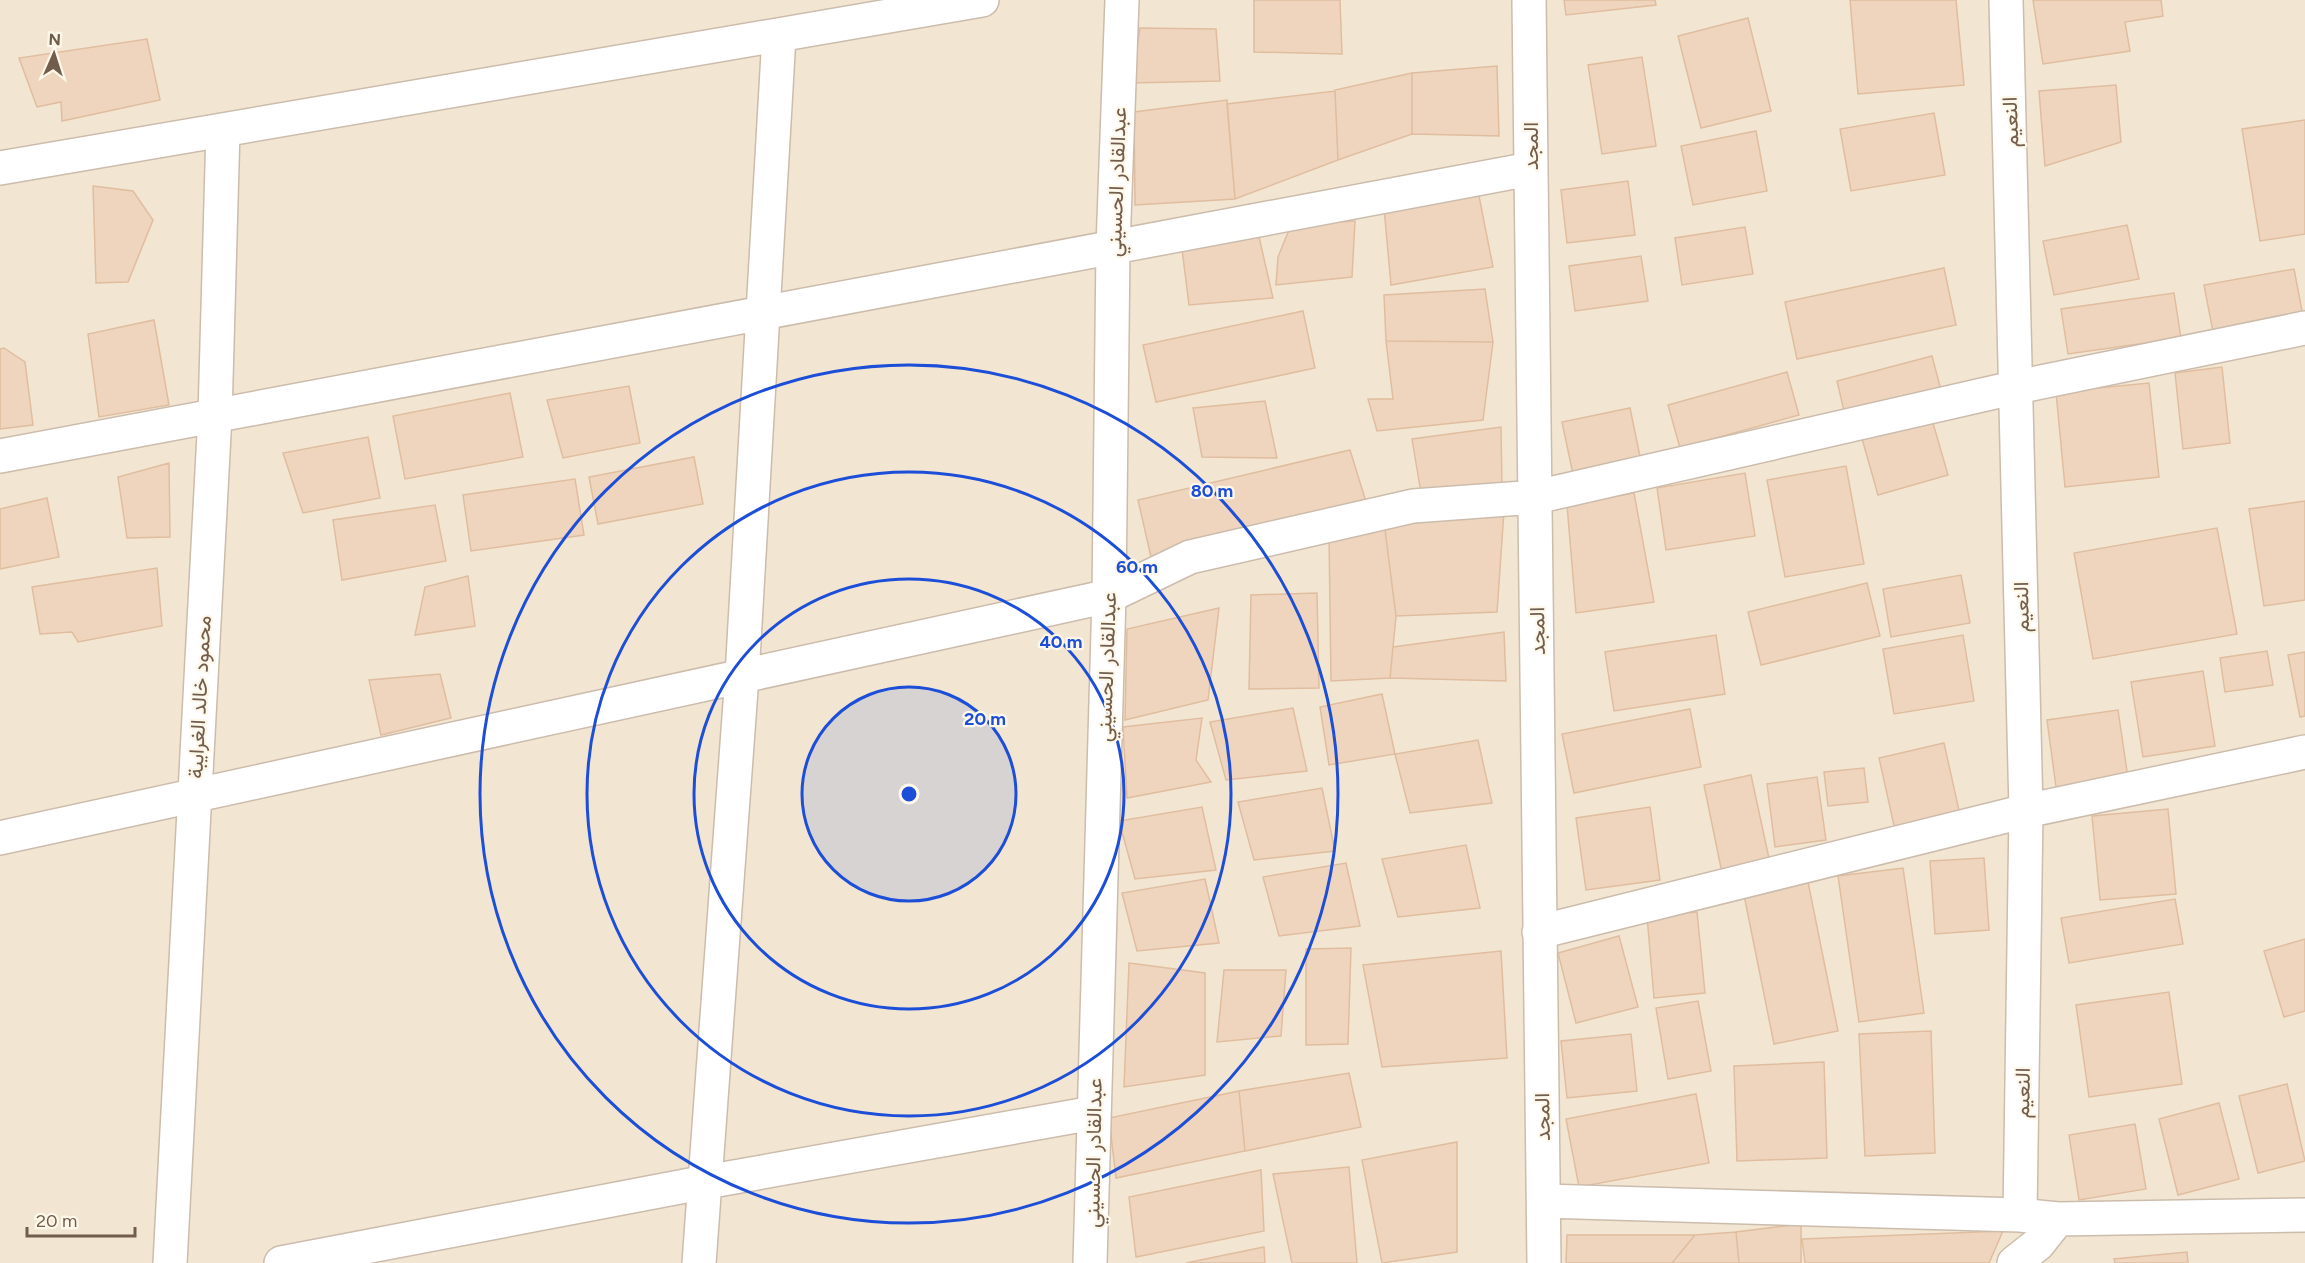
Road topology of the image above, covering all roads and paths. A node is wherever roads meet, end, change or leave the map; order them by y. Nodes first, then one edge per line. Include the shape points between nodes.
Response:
1 (982, 0) edge
2 (1122, 0) edge
3 (1529, 0) edge
4 (2006, 0) edge
5 (779, 36) junction
6 (222, 130) junction
7 (0, 168) edge
8 (1530, 169) junction
9 (1113, 247) junction
10 (765, 311) junction
11 (2305, 328) edge
12 (2017, 387) junction
13 (215, 415) junction
14 (0, 456) edge
15 (1536, 497) junction
16 (1109, 596) junction
17 (742, 676) junction
18 (2305, 752) edge
19 (194, 796) junction
20 (2026, 811) junction
21 (0, 838) edge
22 (1539, 932) junction
23 (1093, 1113) junction
24 (706, 1182) junction
25 (1544, 1201) junction
26 (2020, 1215) junction
27 (2305, 1215) edge
28 (2058, 1219) junction
29 (170, 1263) edge
30 (281, 1263) edge
31 (699, 1263) edge
32 (1090, 1263) edge
33 (1544, 1263) edge
34 (2014, 1263) edge

1 - 5 street
2 - 9 street, عبدالقادر الحسيني
3 - 8 street, المجد
4 - 12 street, النعيم
5 - 6 street
5 - 10 street
6 - 7 street
6 - 13 street, محمود خالد الغرايبة
8 - 9 street
8 - 15 street, المجد
9 - 10 street
9 - 16 street, عبدالقادر الحسيني
10 - 13 street
10 - 17 street
11 - 12 street
12 - 15 street
12 - 20 street, النعيم
13 - 14 street
13 - 19 street, محمود خالد الغرايبة
15 - 16 street via 1413,506 1190,557
15 - 22 street, المجد
16 - 17 street
16 - 23 street, عبدالقادر الحسيني
17 - 19 street
17 - 24 street
18 - 20 street
19 - 21 street
19 - 29 street, محمود خالد الغرايبة
20 - 22 street
20 - 26 street, النعيم
22 - 25 street, المجد
23 - 24 street
23 - 32 street, عبدالقادر الحسيني
24 - 30 street
24 - 31 street
25 - 26 street
25 - 33 street, المجد
26 - 28 street
27 - 28 street
28 - 34 street via 2038,1244

